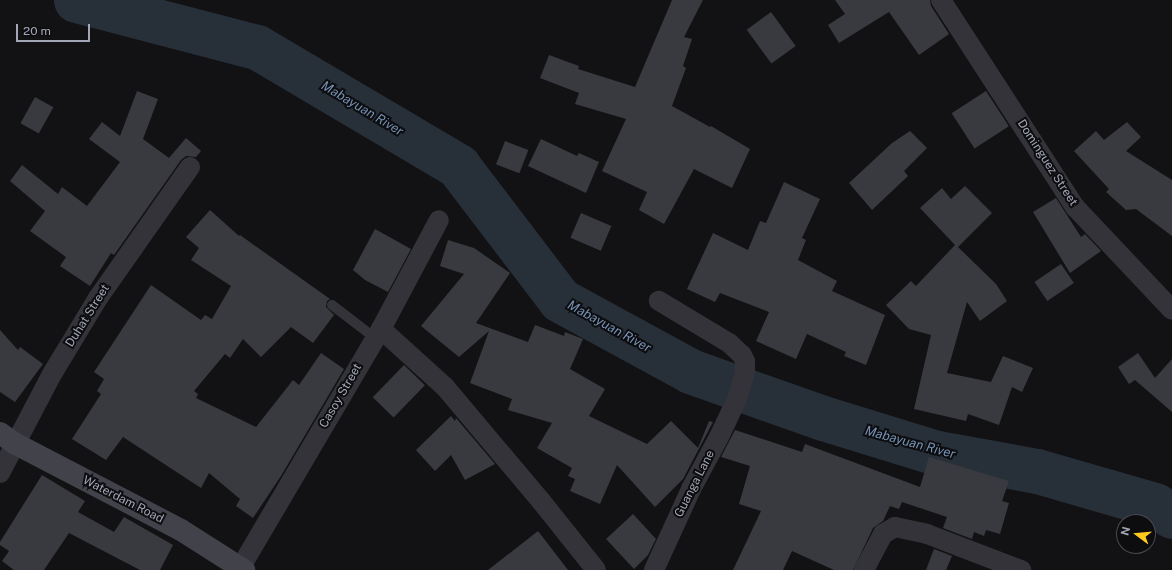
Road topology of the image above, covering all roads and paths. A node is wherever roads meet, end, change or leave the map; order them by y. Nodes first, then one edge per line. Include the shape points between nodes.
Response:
1 (941, 0) edge
2 (190, 167) dead end
3 (439, 220) dead end
4 (659, 301) dead end
5 (332, 304) dead end
6 (1172, 310) edge
7 (378, 333) junction
8 (8, 438) edge
9 (0, 473) edge
10 (241, 569) edge
11 (596, 570) edge
12 (654, 570) edge
13 (864, 570) edge
14 (1021, 570) edge

1 - 6 street, Dominguez Street via 1076,207
2 - 8 street, Duhat Street via 98,298 52,374
3 - 7 street, Casoy Street
4 - 12 street, Guanga Lane via 729,343 742,355 745,372 737,399 691,489
5 - 7 lane
7 - 10 street, Casoy Street
7 - 11 street via 445,387
8 - 9 street, Duhat Street
8 - 10 street, Waterdam Road via 181,530
13 - 14 street via 883,534 895,527 928,534

